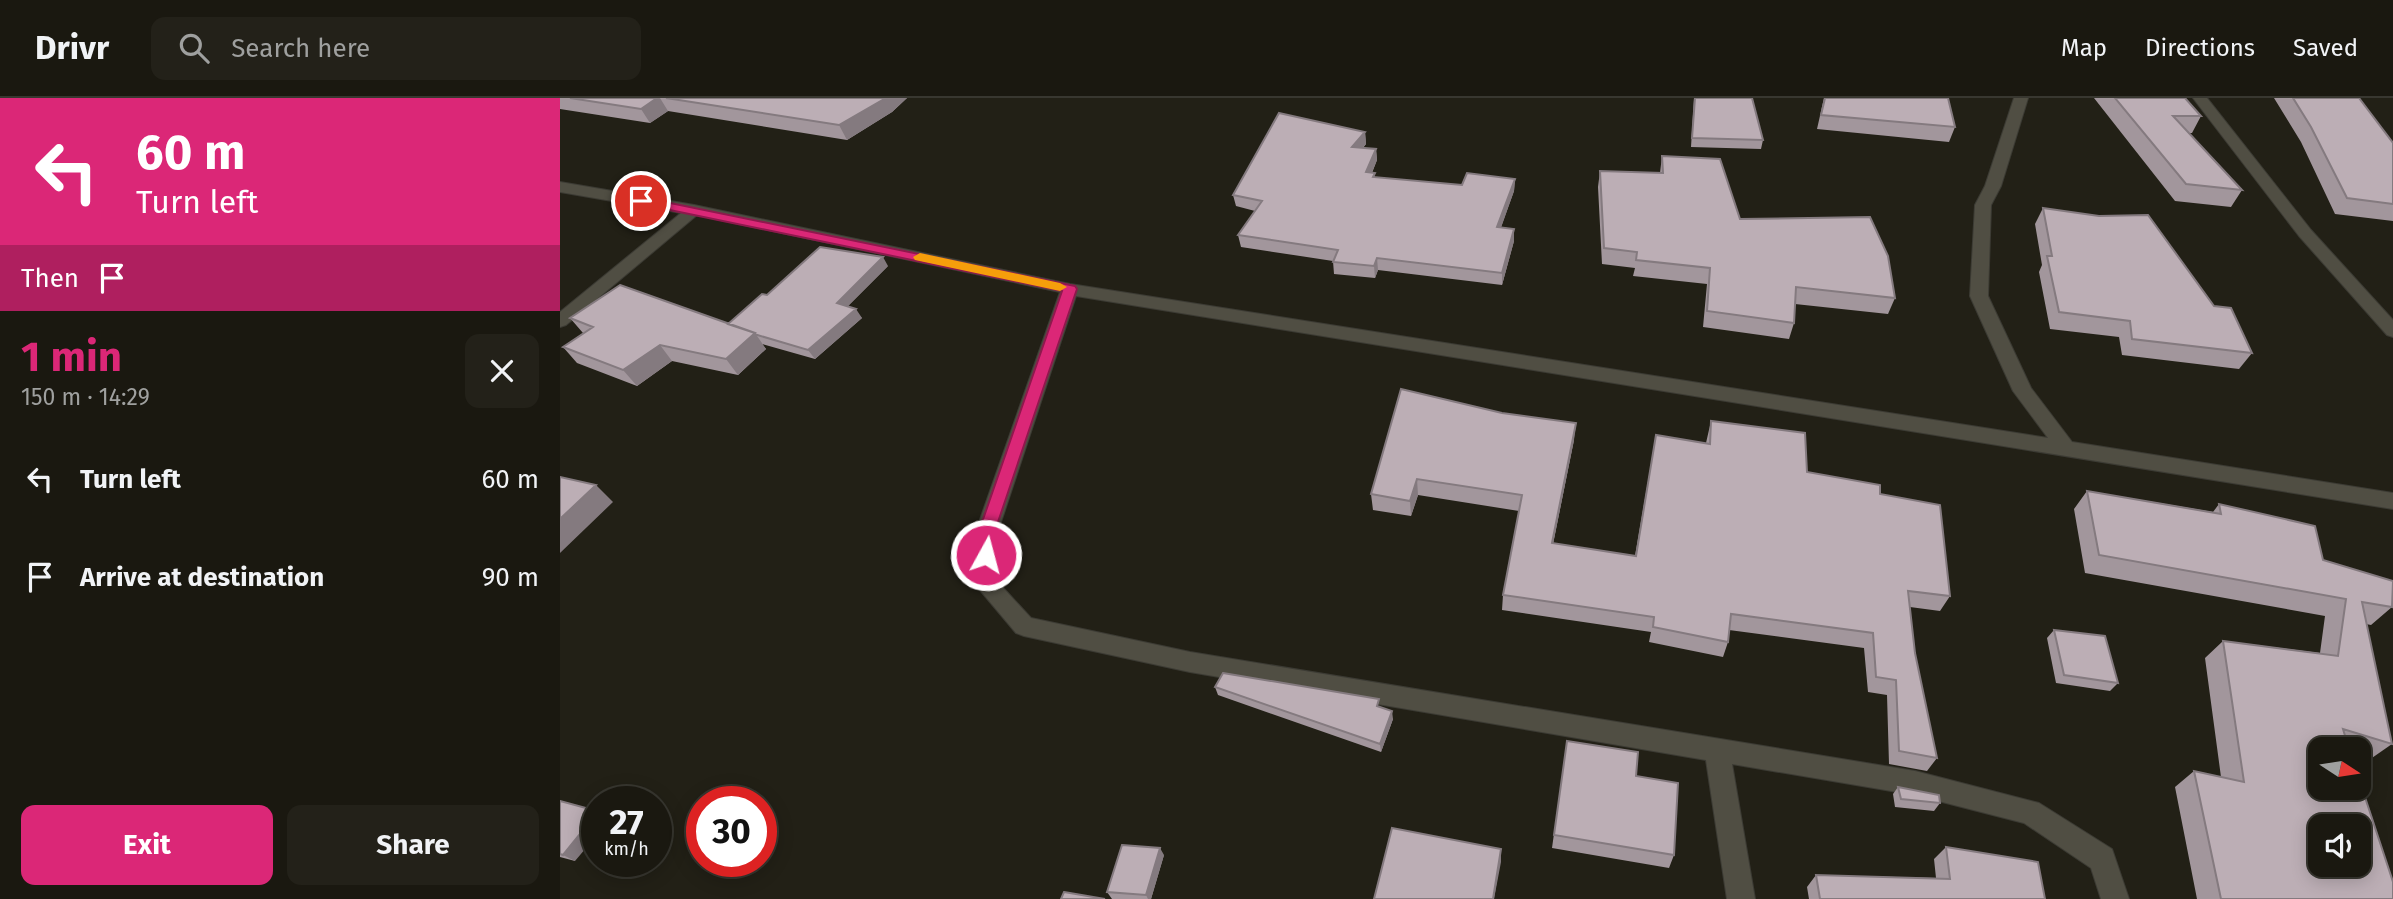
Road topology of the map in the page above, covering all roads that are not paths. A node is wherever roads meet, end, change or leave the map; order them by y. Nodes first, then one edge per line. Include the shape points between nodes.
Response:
1 (2021, 98) edge
2 (2200, 98) edge
3 (560, 187) edge
4 (694, 211) junction
5 (1070, 289) junction
6 (560, 320) edge
7 (2393, 331) edge
8 (2065, 447) junction
9 (2393, 501) edge
10 (1717, 750) junction
11 (1741, 899) edge
12 (2115, 899) edge

1 - 8 street via 1983,205 1979,296 2023,391
2 - 7 street via 2305,233
3 - 4 street
4 - 5 street
4 - 6 street
5 - 8 street
5 - 10 street via 988,528 985,583 1024,626 1190,662
8 - 9 street
10 - 11 street
10 - 12 street via 1915,783 2030,812 2102,859

